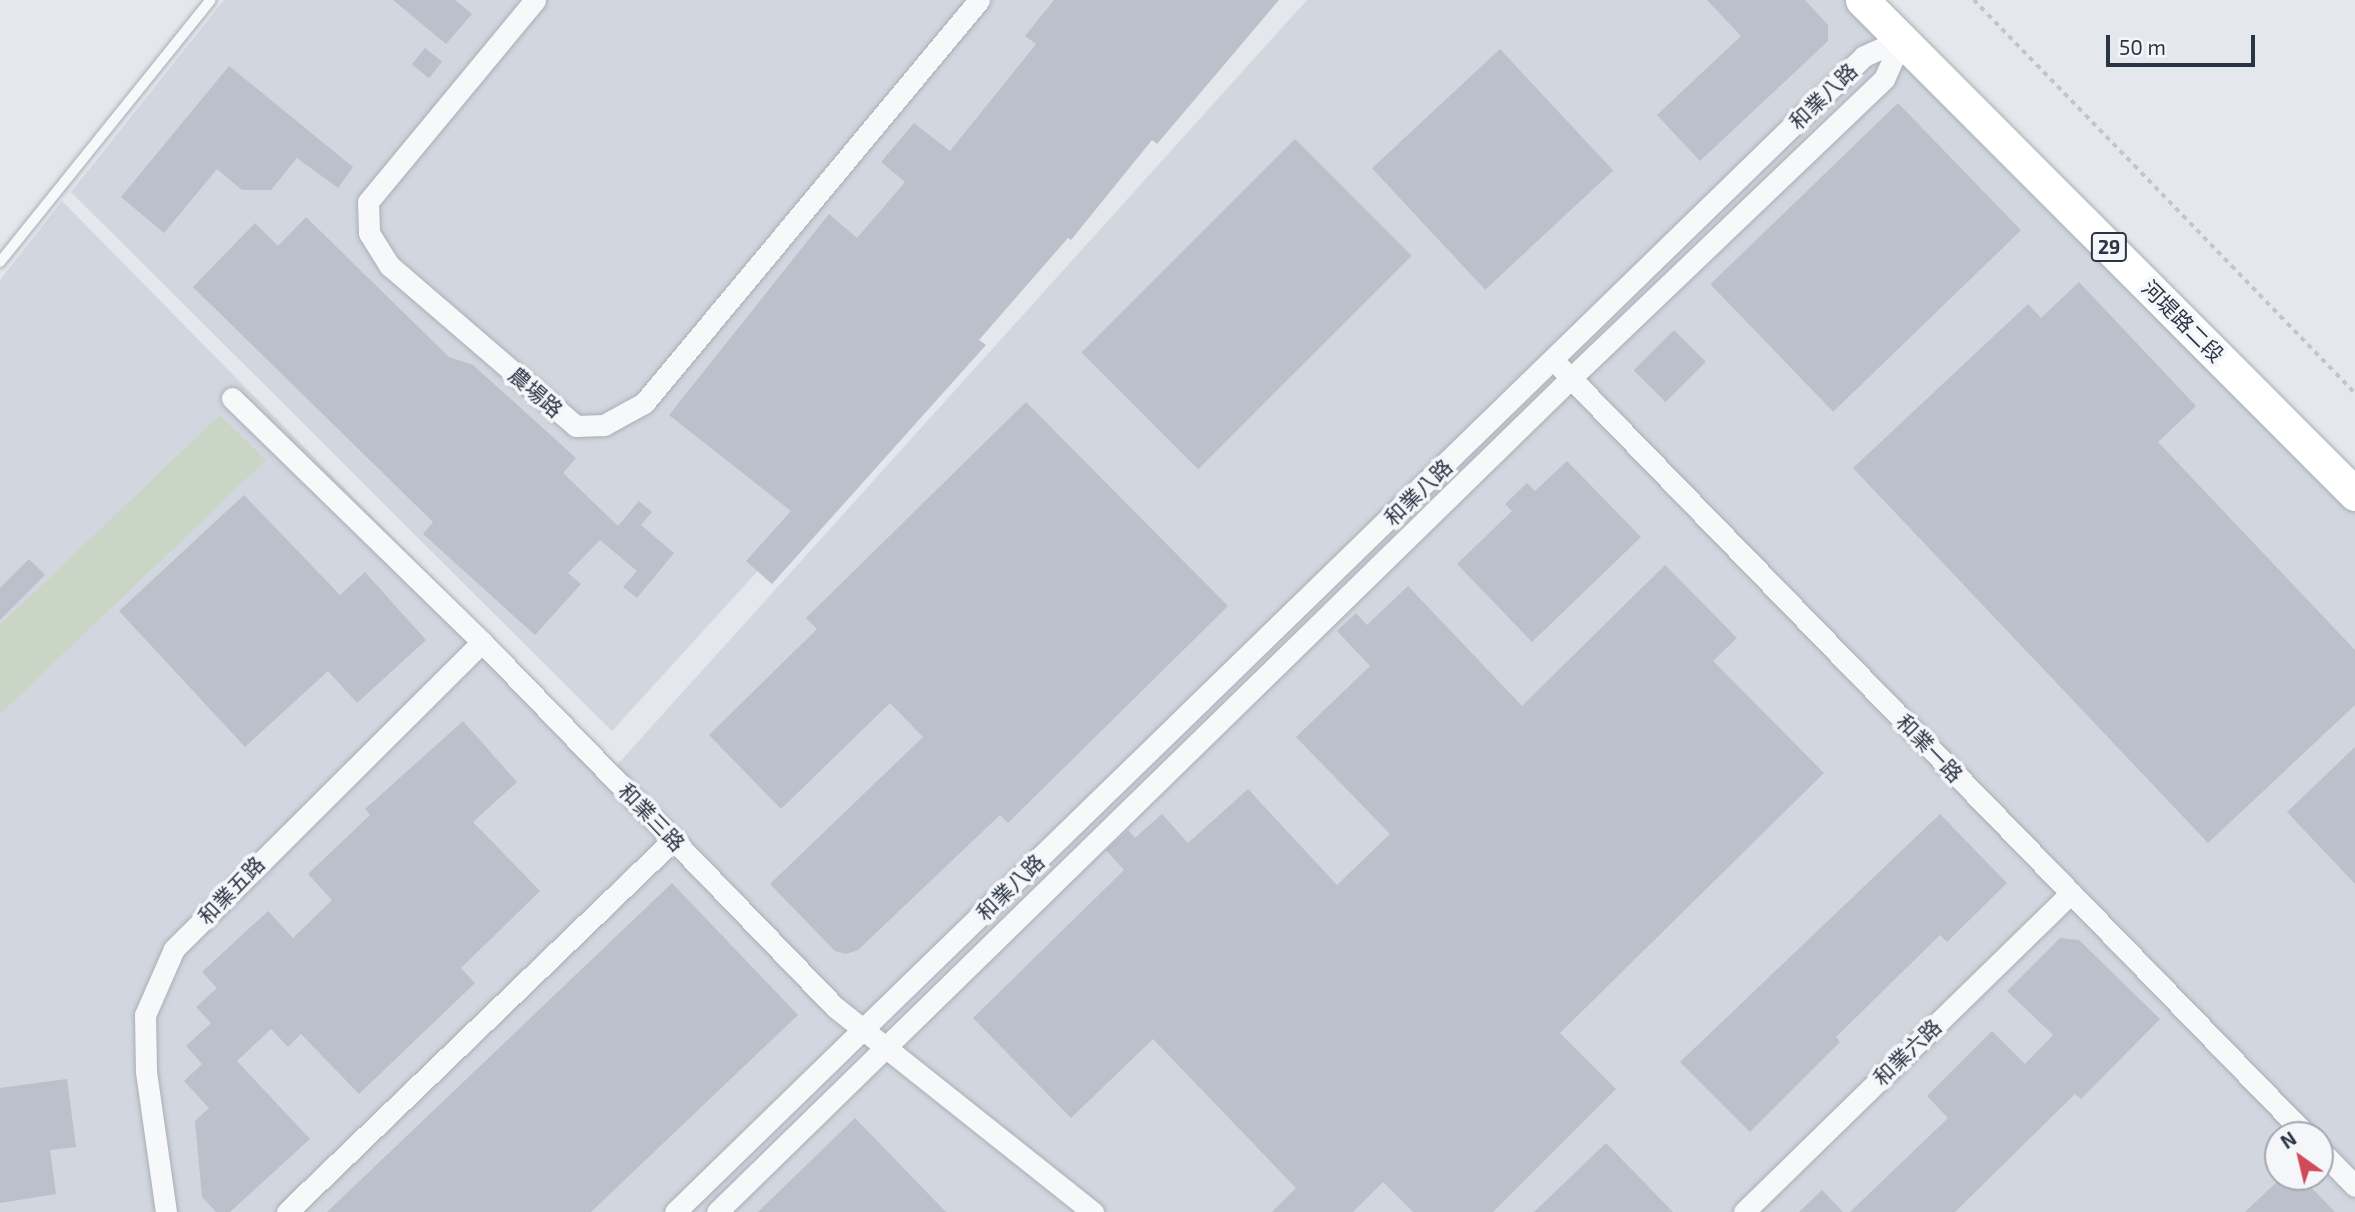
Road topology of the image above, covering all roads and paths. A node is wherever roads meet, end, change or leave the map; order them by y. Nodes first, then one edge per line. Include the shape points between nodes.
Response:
1 (211, 0) edge
2 (535, 0) edge
3 (1862, 0) edge
4 (1974, 0) edge
5 (972, 2) edge
6 (1902, 39) junction
7 (0, 262) edge
8 (1554, 360) junction
9 (1571, 378) junction
10 (2355, 393) edge
11 (232, 398) dead end
12 (2355, 494) edge
13 (482, 642) junction
14 (674, 839) junction
15 (2071, 892) junction
16 (863, 1029) junction
17 (889, 1048) junction
18 (2292, 1121) edge
19 (2334, 1164) edge
20 (2355, 1186) edge
21 (166, 1212) edge
22 (287, 1212) edge
23 (676, 1212) edge
24 (718, 1212) edge
25 (1093, 1212) edge
26 (1744, 1212) edge

1 - 7 lane
2 - 5 street, 農場路 via 368,202 369,233 390,265 576,426 604,425 644,403
3 - 6 main road, 河堤路二段 / 29
4 - 10 path
6 - 8 street, 和業八路 via 1864,56
6 - 9 street, 和業八路 via 1885,79
6 - 12 main road, 河堤路二段 / 29
8 - 9 street, 和業一路
8 - 16 street, 和業八路
9 - 15 street, 和業一路
9 - 17 street, 和業八路
11 - 13 street, 和業三路
13 - 14 street, 和業三路
13 - 21 street, 和業五路 via 174,949 145,1015 146,1071
14 - 16 street, 和業三路 via 835,1007
14 - 22 street
15 - 18 street, 和業一路
15 - 26 street, 和業六路
16 - 17 street, 和業三路
16 - 23 street, 和業八路
17 - 24 street, 和業八路
17 - 25 street, 和業三路
19 - 20 street

